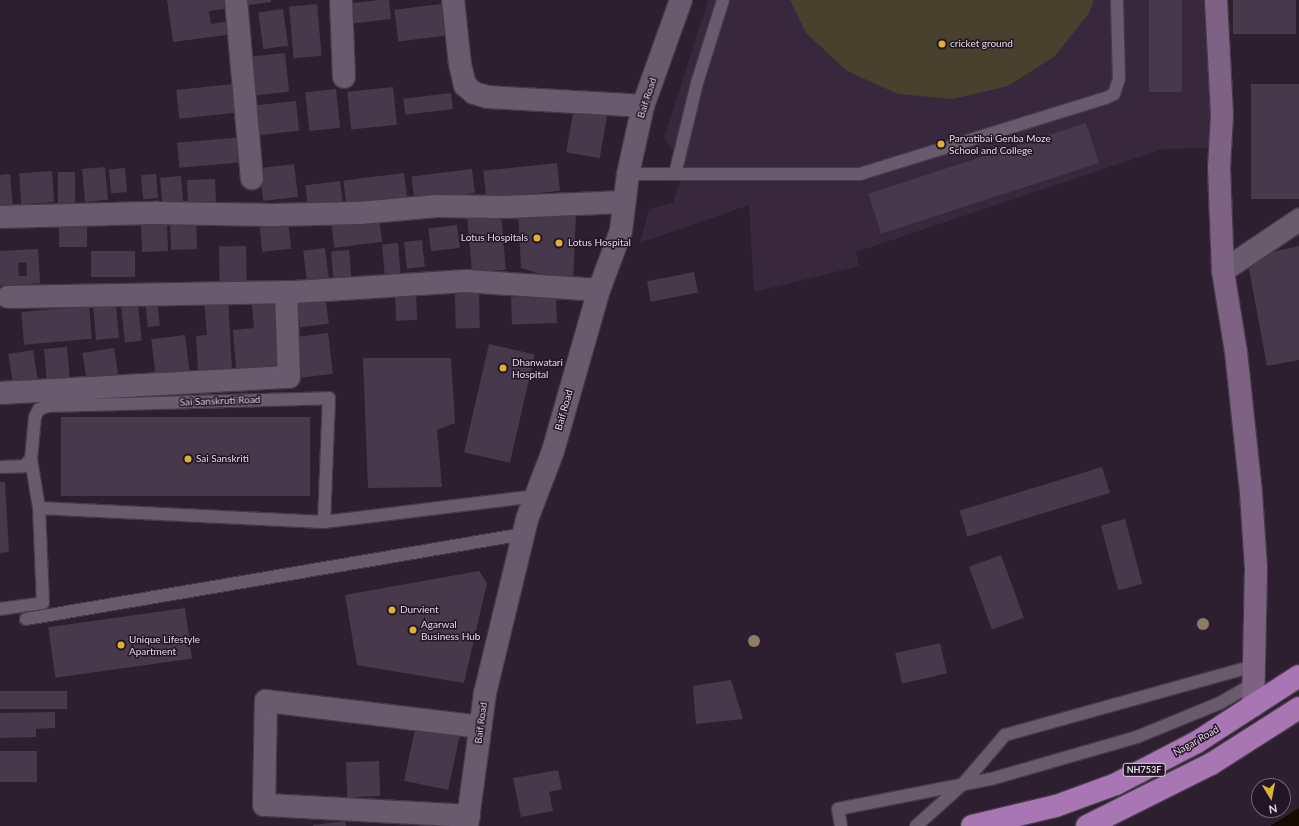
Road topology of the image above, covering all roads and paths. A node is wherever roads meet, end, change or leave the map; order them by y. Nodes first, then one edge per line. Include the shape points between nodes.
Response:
1 (236, 0) edge
2 (341, 0) edge
3 (453, 0) edge
4 (681, 0) edge
5 (723, 0) edge
6 (1116, 0) edge
7 (1216, 0) edge
8 (344, 77) dead end
9 (643, 106) junction
10 (628, 174) junction
11 (675, 174) junction
12 (252, 178) dead end
13 (624, 202) junction
14 (0, 217) edge
15 (1299, 220) edge
16 (1223, 271) junction
17 (599, 290) junction
18 (286, 292) junction
19 (8, 297) dead end
20 (0, 392) edge
21 (31, 459) junction
22 (0, 467) edge
23 (536, 496) junction
24 (39, 508) junction
25 (324, 522) junction
26 (524, 534) junction
27 (0, 609) edge
28 (26, 619) dead end
29 (1253, 675) junction
30 (1299, 676) edge
31 (1252, 706) junction
32 (1299, 708) edge
33 (480, 727) junction
34 (963, 784) junction
35 (468, 821) edge
36 (841, 826) edge
37 (916, 826) edge
38 (972, 826) edge
39 (1087, 826) edge

1 - 12 street
2 - 8 street
3 - 9 street via 460,64 465,86 474,93 488,97
4 - 9 street, Baif Road
5 - 11 lane via 697,83
6 - 11 lane via 1119,79 1114,94 1106,98 860,174
7 - 16 street via 1222,115 1219,168
9 - 10 street, Baif Road
10 - 11 lane
10 - 13 street, Baif Road
13 - 14 street via 437,206 360,213 158,213
13 - 17 street, Baif Road via 621,231
15 - 16 street
16 - 29 street via 1236,352 1251,493 1256,568
17 - 18 street via 466,281
17 - 23 street, Baif Road via 553,451
18 - 19 street
18 - 20 street via 289,377
21 - 22 lane via 24,466
21 - 24 lane, Sai Sanskruti Road
21 - 25 lane, Sai Sanskruti Road via 35,417 39,409 48,406 329,398
23 - 25 lane
23 - 26 street, Baif Road
24 - 25 lane
24 - 27 lane, Sai Sanskruti Road via 43,603
26 - 28 lane
26 - 33 street, Baif Road via 514,583 493,656
29 - 31 street
29 - 34 lane via 1220,703 1137,737
29 - 34 lane via 1005,735
30 - 31 highway, Nagar Road / NH753F
31 - 38 highway, Nagar Road / NH753F via 1197,742 1116,784 1056,806
32 - 39 highway, NH753F via 1211,764
33 - 35 street, Baif Road
33 - 35 street via 266,701 264,805
34 - 36 lane via 838,809
34 - 37 lane

